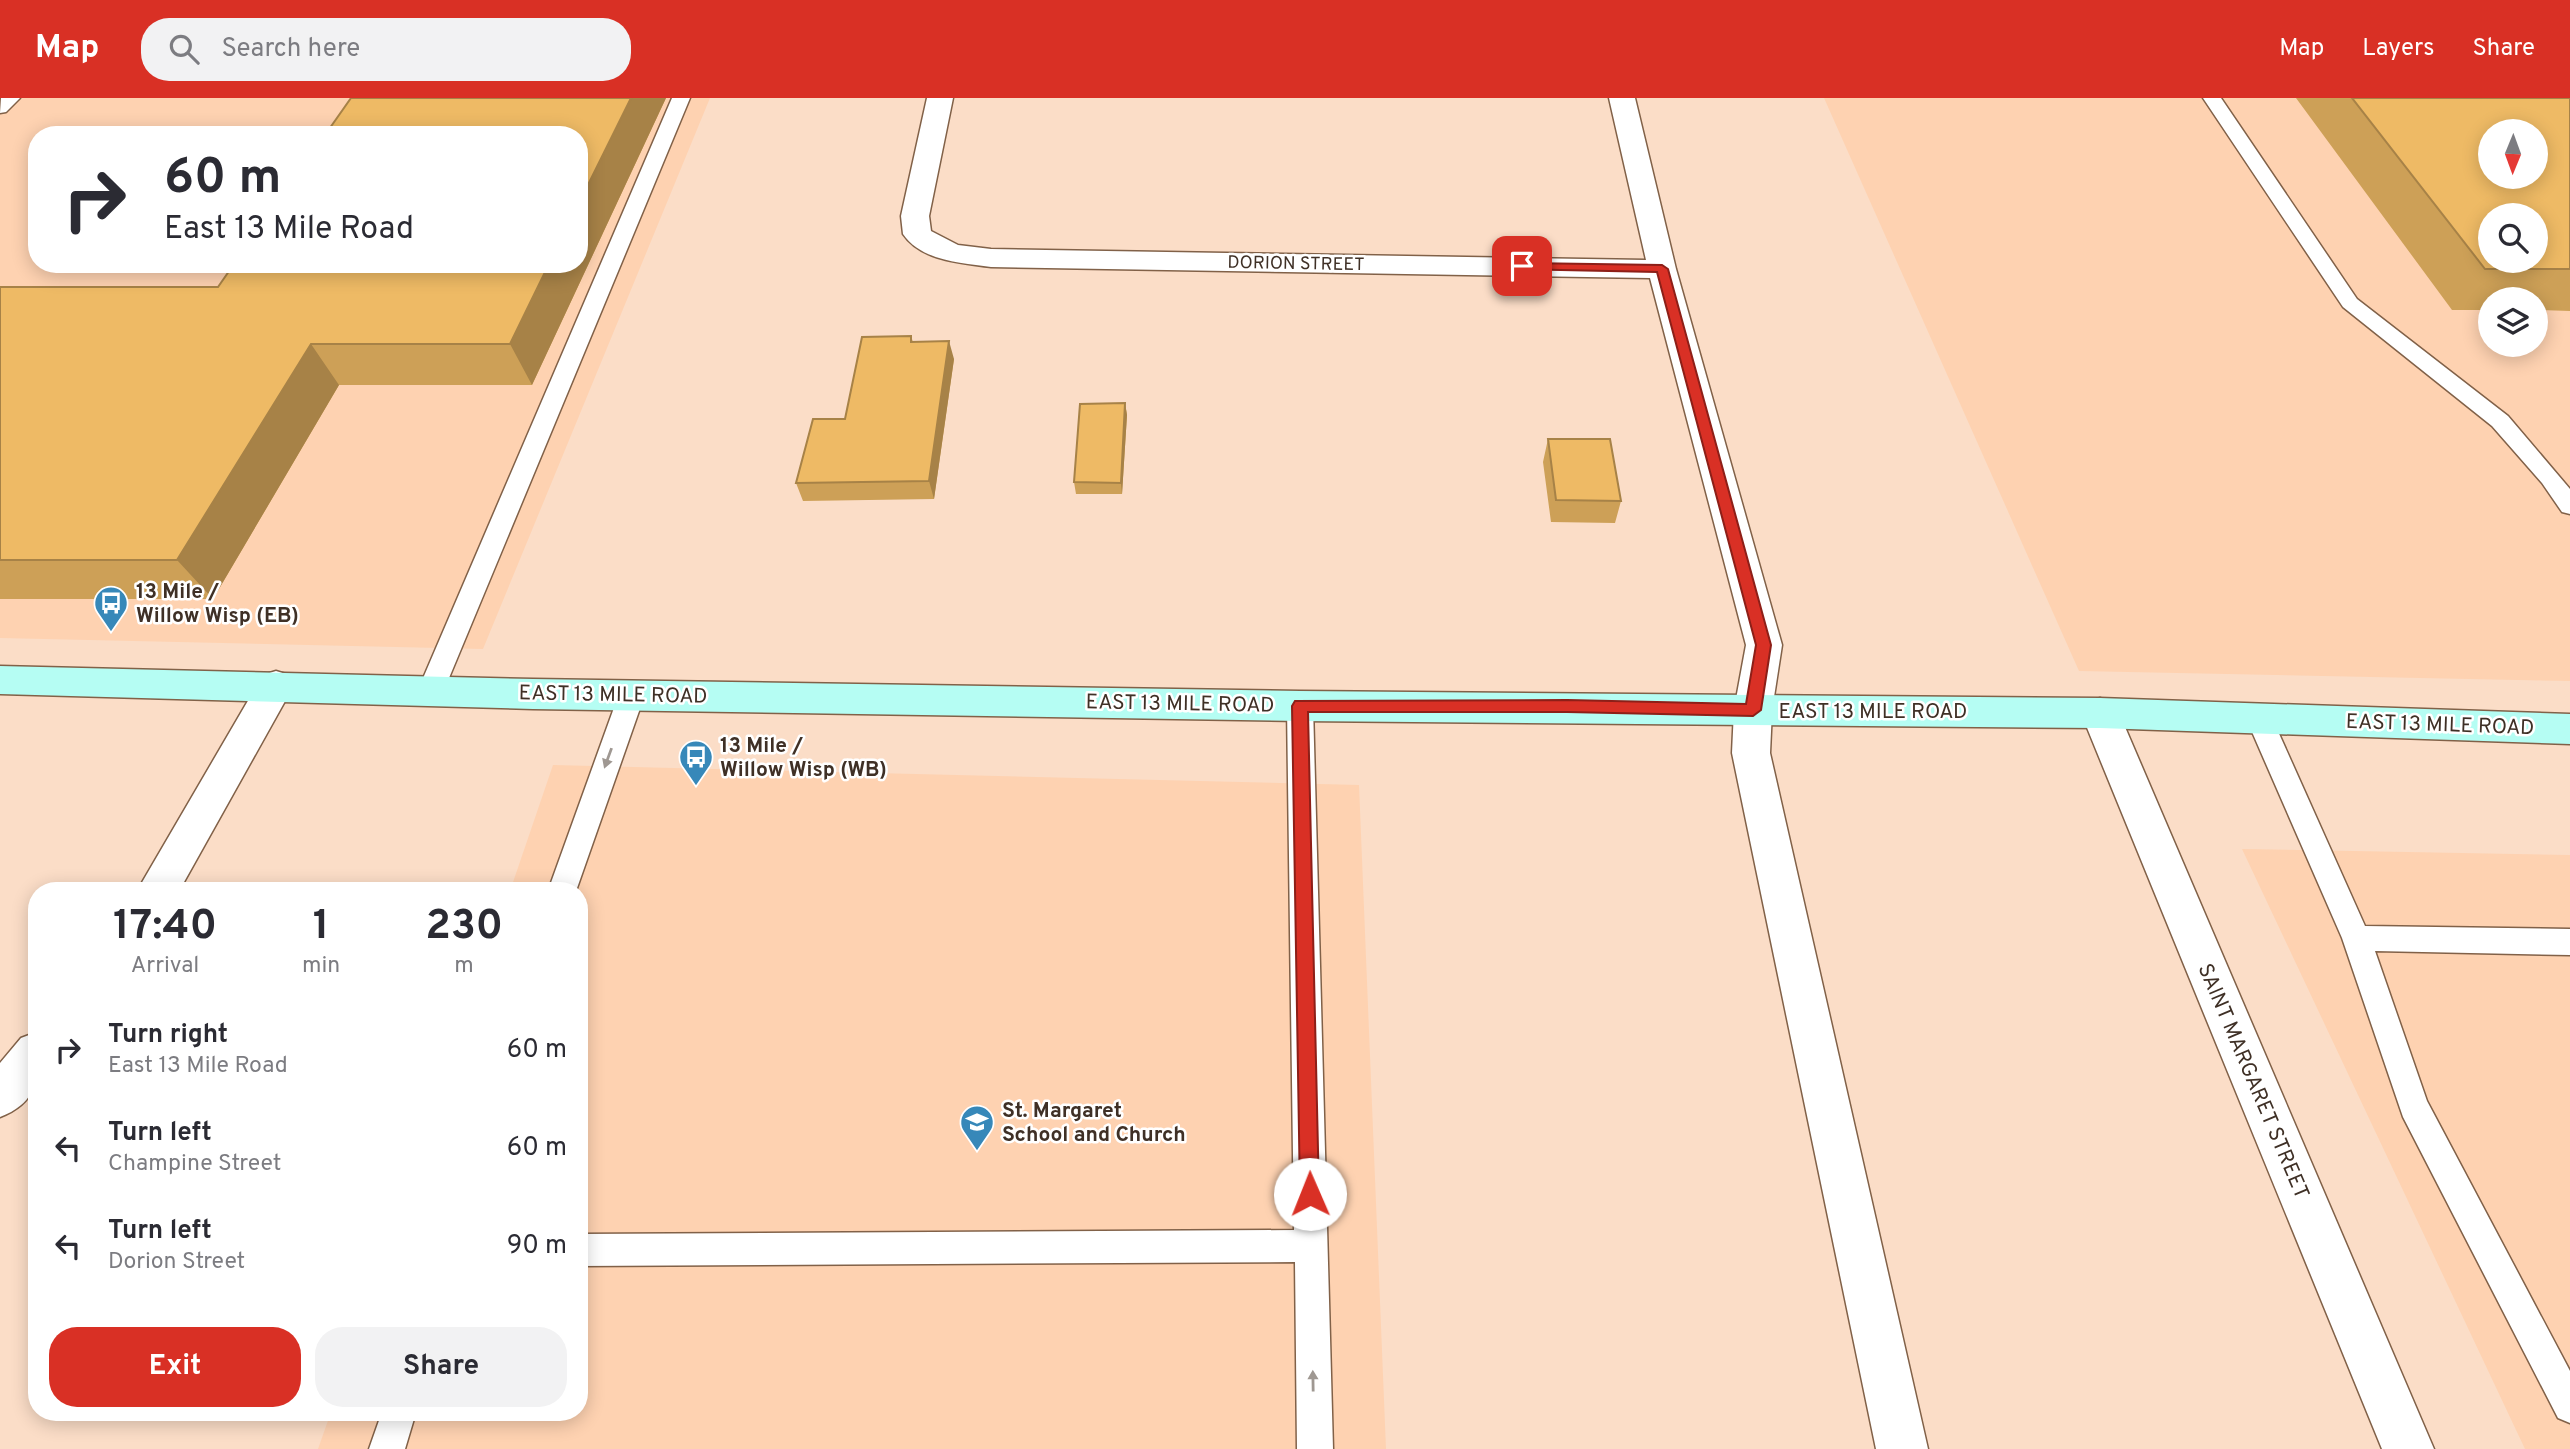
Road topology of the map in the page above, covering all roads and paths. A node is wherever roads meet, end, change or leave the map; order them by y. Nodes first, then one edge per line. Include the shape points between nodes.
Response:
1 (11, 98) edge
2 (681, 98) edge
3 (940, 98) edge
4 (1622, 98) edge
5 (2212, 98) edge
6 (0, 108) edge
7 (1662, 269) junction
8 (2560, 478) edge
9 (2570, 506) edge
10 (0, 680) edge
11 (276, 685) junction
12 (431, 690) junction
13 (632, 694) junction
14 (1300, 706) junction
15 (1753, 710) junction
16 (2100, 713) junction
17 (2259, 718) junction
18 (2570, 729) edge
19 (162, 882) edge
20 (565, 882) edge
21 (2356, 938) junction
22 (2570, 943) edge
23 (28, 1063) edge
24 (0, 1096) edge
25 (1311, 1246) junction
26 (588, 1250) edge
27 (2570, 1406) edge
28 (396, 1421) edge
29 (387, 1449) edge
30 (1315, 1449) edge
31 (1902, 1449) edge
32 (2408, 1449) edge

1 - 6 lane
2 - 12 lane
3 - 7 street, DORION STREET via 915,216 917,234 932,247 991,258
4 - 7 street
5 - 8 lane via 2350,303 2500,421
7 - 15 street via 1764,645
8 - 9 lane
10 - 11 main road, EAST 13 MILE ROAD
11 - 12 main road, EAST 13 MILE ROAD
11 - 19 street
12 - 13 main road, EAST 13 MILE ROAD
13 - 14 main road, EAST 13 MILE ROAD
13 -> 20 lane
14 - 15 main road, EAST 13 MILE ROAD
14 - 25 lane
15 - 16 main road, EAST 13 MILE ROAD
15 - 31 street via 1751,753
16 - 17 main road, EAST 13 MILE ROAD
16 - 32 street, SAINT MARGARET STREET
17 - 18 main road, EAST 13 MILE ROAD
17 - 21 lane
21 - 22 lane
21 - 27 lane via 2414,1107
23 - 24 street
25 - 26 lane
30 -> 25 lane
28 - 29 lane

